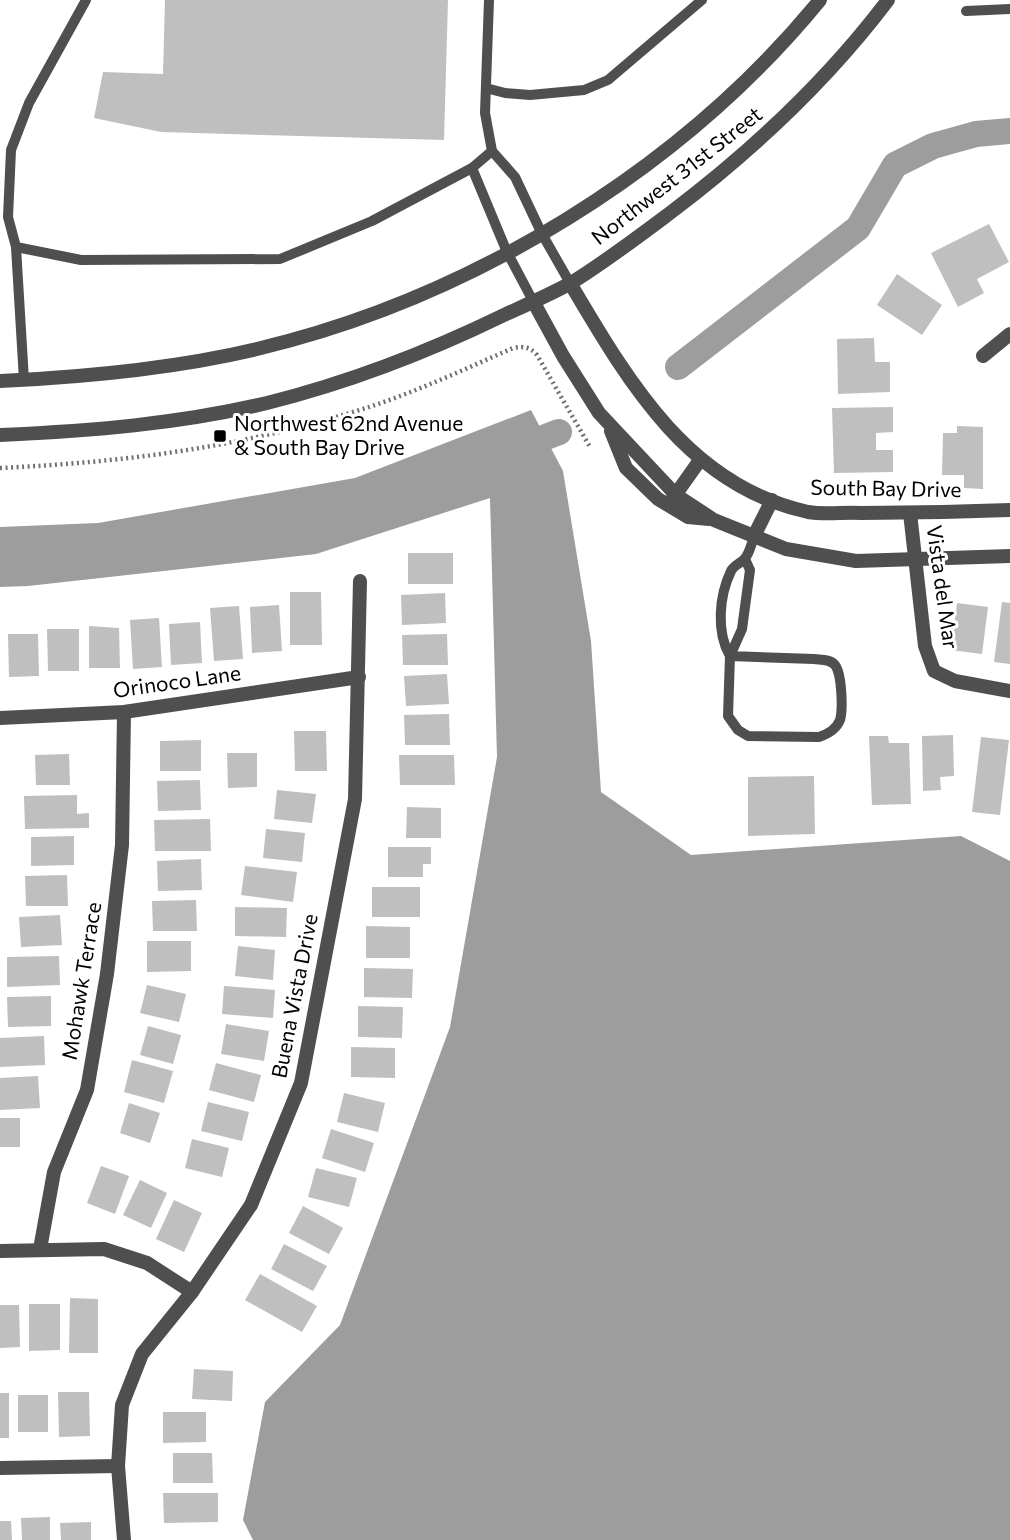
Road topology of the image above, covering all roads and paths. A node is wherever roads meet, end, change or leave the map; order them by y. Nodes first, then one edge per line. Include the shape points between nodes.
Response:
1 (86, 0) edge
2 (489, 0) edge
3 (702, 0) edge
4 (820, 0) edge
5 (888, 0) edge
6 (1010, 9) edge
7 (966, 11) dead end
8 (486, 88) junction
9 (492, 151) junction
10 (472, 168) junction
11 (10, 181) junction
12 (0, 198) edge
13 (542, 234) junction
14 (16, 247) junction
15 (507, 252) junction
16 (570, 283) junction
17 (533, 301) junction
18 (1010, 334) edge
19 (983, 355) dead end
20 (24, 380) junction
21 (0, 381) edge
22 (0, 435) edge
23 (590, 447) dead end
24 (700, 460) junction
25 (0, 468) edge
26 (672, 500) junction
27 (772, 500) junction
28 (1010, 510) edge
29 (910, 513) junction
30 (754, 536) junction
31 (1010, 556) edge
32 (745, 559) junction
33 (916, 561) junction
34 (360, 581) dead end
35 (730, 656) junction
36 (359, 677) junction
37 (1010, 691) edge
38 (124, 712) junction
39 (0, 718) edge
40 (40, 1249) junction
41 (0, 1251) edge
42 (192, 1292) junction
43 (118, 1466) junction
44 (0, 1468) edge
45 (124, 1540) edge

1 - 11 lane via 29,103 11,150
2 - 8 lane
3 - 8 lane via 608,80 584,90 530,95
4 - 13 street, Northwest 31st Street via 736,92 648,165
5 - 16 street, Northwest 31st Street via 775,127 666,216
6 - 7 lane
8 - 9 lane
9 - 10 lane
9 - 13 lane via 515,177
10 - 14 lane via 372,220 280,259 81,260
10 - 15 lane
11 - 12 lane
11 - 14 lane via 8,217
13 - 15 street, Northwest 31st Street
13 - 16 lane
14 - 20 lane
15 - 17 lane
15 - 20 street, Northwest 31st Street via 391,307 259,348 137,371
16 - 17 street, Northwest 31st Street
16 - 24 street, South Bay Drive via 638,390
17 - 22 street, Northwest 31st Street via 377,371 266,403 149,425
17 - 26 street via 598,413
18 - 19 street
20 - 21 street, Northwest 31st Street
23 - 25 path via 537,355 523,346 368,407 247,440 132,459
24 - 26 street
24 - 27 street, South Bay Drive via 753,494
26 - 30 street
27 - 29 street, South Bay Drive via 809,512
27 - 30 street
28 - 29 street, South Bay Drive
29 - 33 street, Vista del Mar
30 - 32 lane
30 - 33 street via 786,550 856,561
31 - 33 street
32 - 35 lane via 750,570 742,629
32 - 35 lane via 732,568 724,591 719,630
33 - 37 street, Vista del Mar via 925,646 934,671 955,681
34 - 36 street, Buena Vista Drive
35 - 35 lane via 728,716 748,736 819,737 829,734 841,719 840,676 828,660
36 - 38 street, Orinoco Lane
36 - 42 street, Buena Vista Drive via 355,799 301,1083 251,1205
38 - 39 street, Orinoco Lane
38 - 40 street, Mohawk Terrace via 122,845 107,974 87,1090 54,1172
40 - 41 street
40 - 42 street via 104,1249 147,1263
42 - 43 street, Buena Vista Drive via 142,1354 122,1405
43 - 44 street
43 - 45 street, Buena Vista Drive

